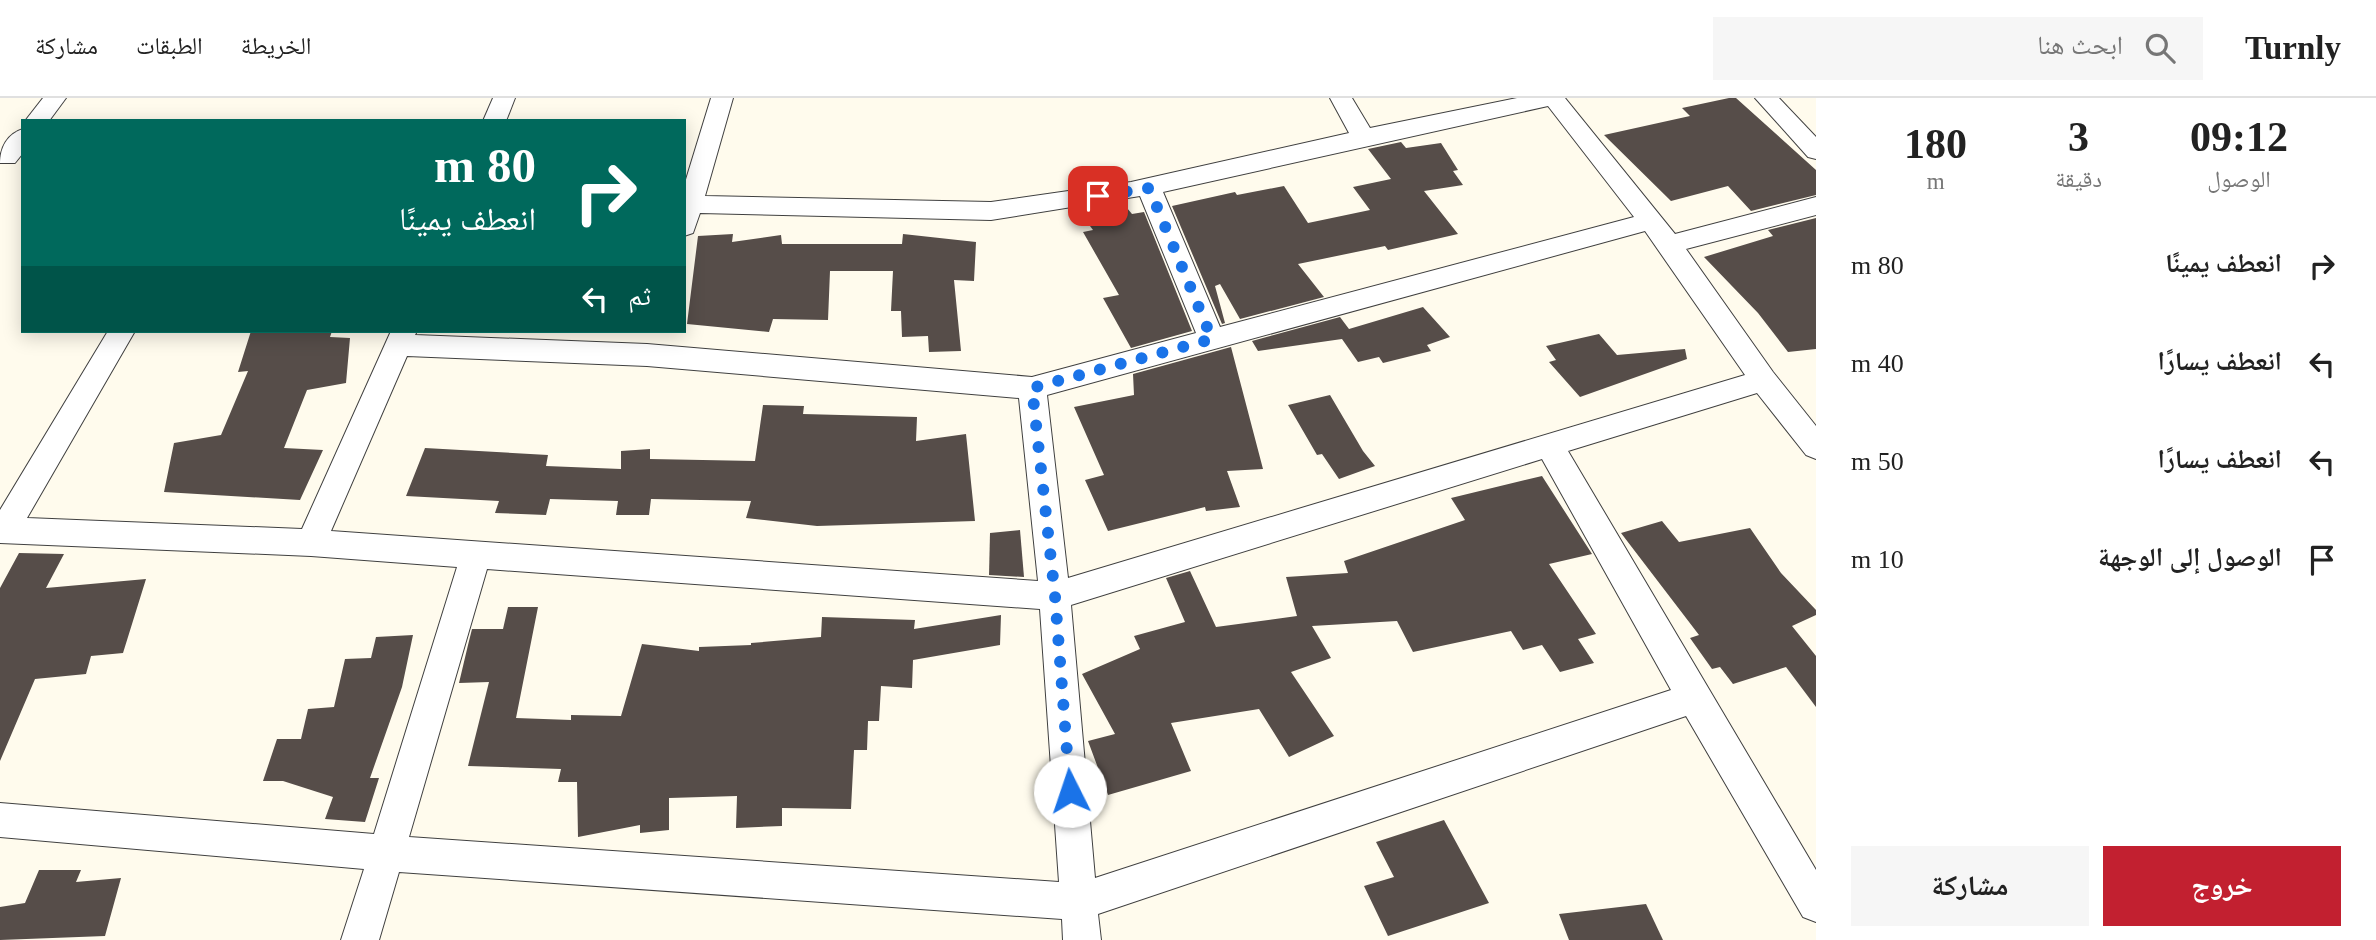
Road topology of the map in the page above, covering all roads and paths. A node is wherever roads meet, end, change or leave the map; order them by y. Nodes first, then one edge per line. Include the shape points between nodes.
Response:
1 (55, 98) edge
2 (504, 98) edge
3 (722, 98) edge
4 (1341, 98) edge
5 (1553, 98) edge
6 (1766, 98) edge
7 (38, 119) edge
8 (495, 119) edge
9 (1363, 137) junction
10 (21, 140) edge
11 (1816, 151) edge
12 (10, 157) edge
13 (1149, 188) junction
14 (1816, 206) edge
15 (687, 215) edge
16 (1650, 221) junction
17 (1669, 244) junction
18 (121, 333) edge
19 (400, 338) edge
20 (1212, 339) junction
21 (650, 343) edge
22 (1763, 380) junction
23 (1032, 388) junction
24 (1548, 443) junction
25 (1816, 447) edge
26 (2, 530) edge
27 (311, 543) junction
28 (475, 554) junction
29 (1055, 596) junction
30 (1693, 698) junction
31 (0, 820) edge
32 (388, 853) junction
33 (1079, 902) junction
34 (1816, 904) edge
35 (360, 940) edge
36 (1082, 940) edge

1 - 7 street
2 - 8 street
3 - 15 street
4 - 9 street
5 - 9 street
5 - 16 street
6 - 11 street
9 - 13 street
10 - 12 street
13 - 15 street via 991,211
13 - 20 street
14 - 17 street
16 - 17 street
16 - 20 street
17 - 22 street
18 - 26 street
19 - 21 street
19 - 27 street
20 - 23 street
21 - 23 street
22 - 24 street
22 - 25 street
23 - 29 street
24 - 29 street
24 - 30 street
26 - 27 street
27 - 28 street
28 - 29 street
28 - 32 street
29 - 33 street
30 - 33 street
30 - 34 street
31 - 32 street
32 - 33 street
32 - 35 street
33 - 36 street

